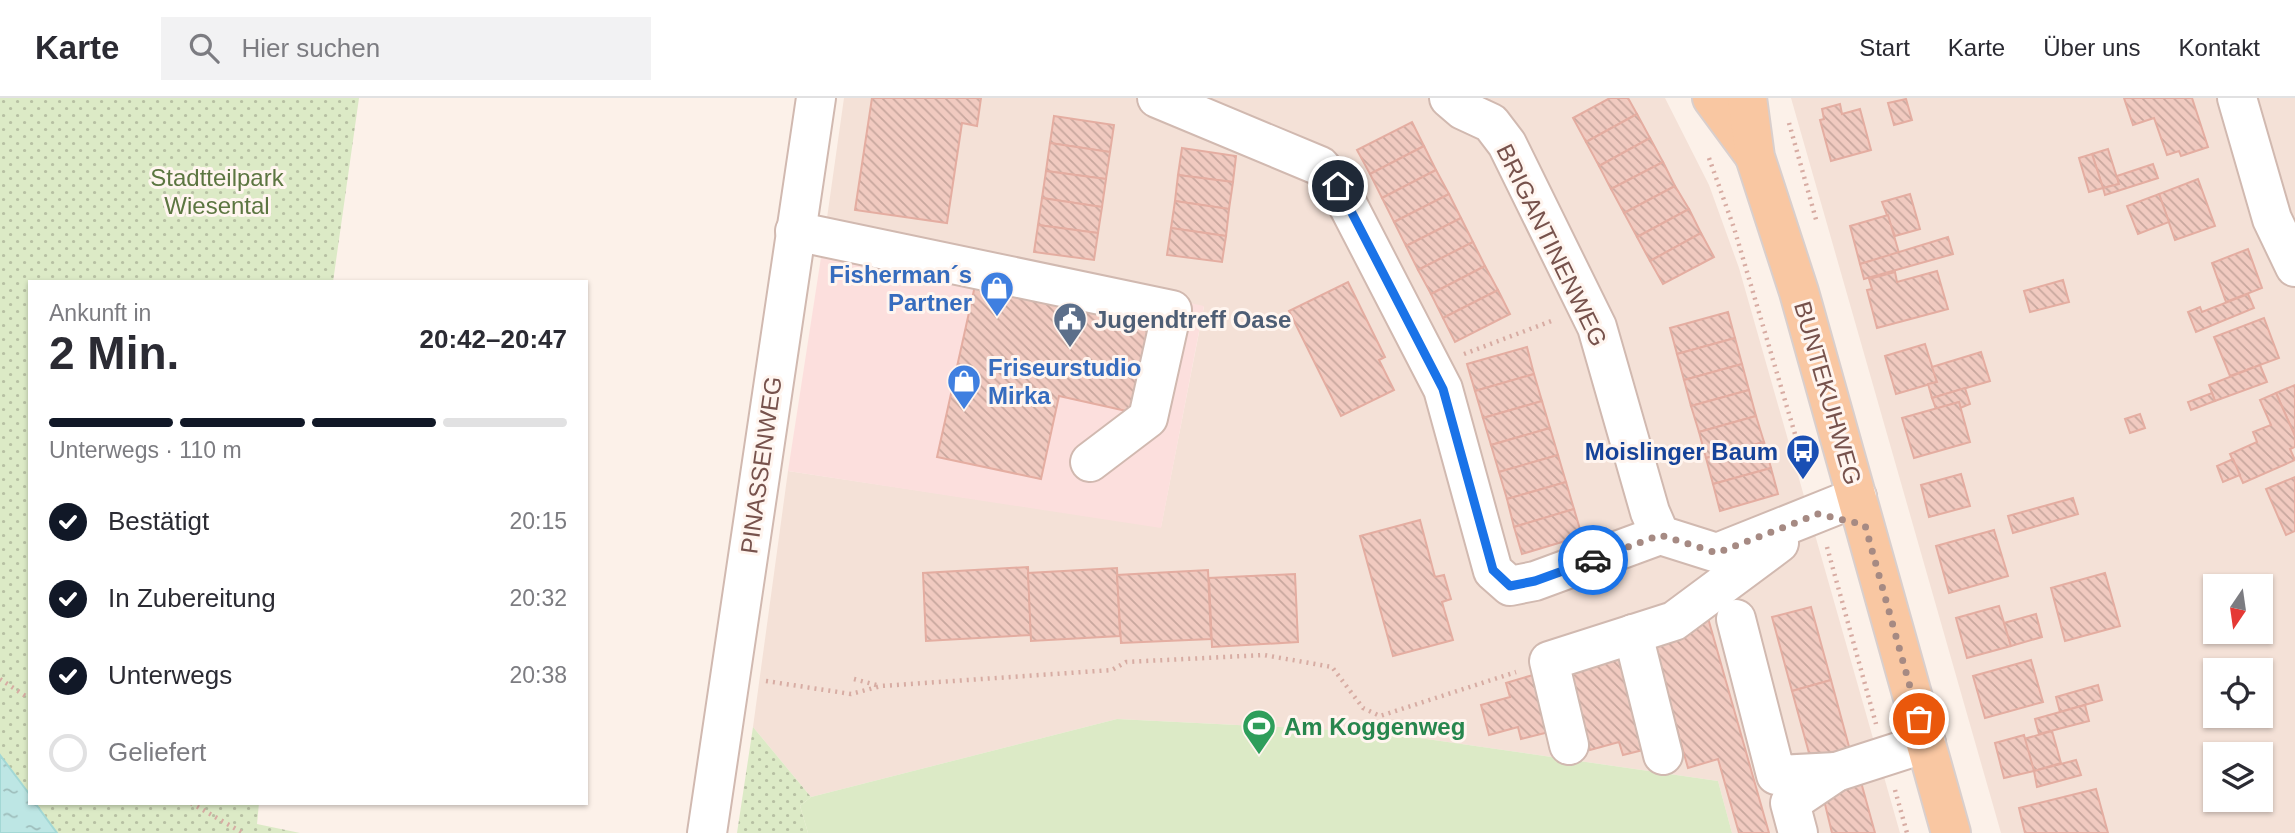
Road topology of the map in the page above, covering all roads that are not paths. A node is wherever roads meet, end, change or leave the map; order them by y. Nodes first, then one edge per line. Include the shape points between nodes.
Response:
1 (816, 98) edge
2 (1157, 98) edge
3 (1449, 98) edge
4 (2238, 98) edge
5 (1721, 99) edge
6 (795, 231) junction
7 (2295, 267) edge
8 (1090, 462) dead end
9 (1861, 511) junction
10 (1818, 514) junction
11 (1660, 535) junction
12 (1736, 619) dead end
13 (1633, 634) junction
14 (1926, 743) junction
15 (1569, 745) dead end
16 (1664, 755) dead end
17 (1836, 772) junction
18 (707, 833) edge
19 (1798, 833) edge
20 (1951, 833) edge

1 - 6 street, PINASSENWEG
2 - 11 street via 1320,166 1338,186 1443,389 1493,570 1510,586
3 - 11 street, BRIGANTINENWEG via 1491,123 1507,144 1597,327
4 - 7 street via 2272,219
5 - 9 main road, BUNTEKUHWEG via 1755,157
6 - 8 street via 1172,310 1148,418
6 - 18 street, PINASSENWEG
9 - 10 street
9 - 14 main road, BUNTEKUHWEG
10 - 11 street via 1717,553
10 - 13 street via 1674,621
12 - 17 street via 1776,775
13 - 15 street via 1549,661
13 - 16 street
14 - 17 street
14 - 20 main road, BUNTEKUHWEG
17 - 19 street via 1790,803

